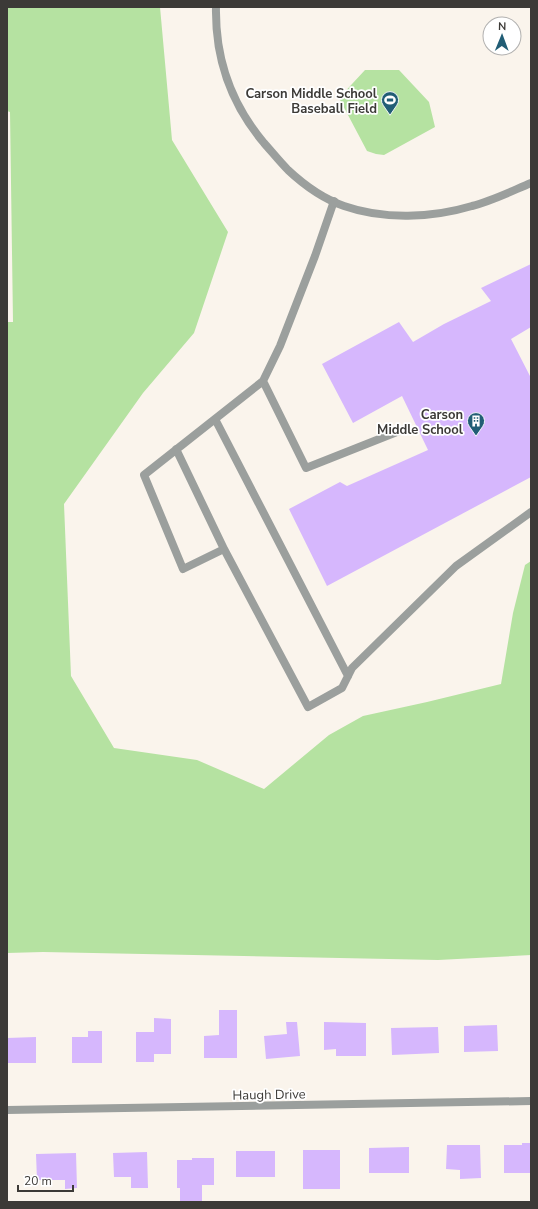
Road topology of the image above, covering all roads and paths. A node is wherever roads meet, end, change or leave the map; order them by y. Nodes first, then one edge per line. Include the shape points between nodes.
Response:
1 (216, 7) edge
2 (531, 183) edge
3 (334, 202) junction
4 (263, 381) junction
5 (215, 419) junction
6 (407, 428) dead end
7 (176, 450) junction
8 (531, 512) edge
9 (224, 549) junction
10 (348, 676) junction
11 (531, 1101) edge
12 (7, 1110) edge

1 - 3 street via 224,72 247,122 288,170
2 - 3 street via 472,206 442,213 390,216 368,213
3 - 4 street via 280,346
4 - 5 street
4 - 6 street via 306,468
5 - 7 street
5 - 10 street
7 - 9 street
7 - 9 street via 144,475 183,569
8 - 10 street via 456,566 352,668
9 - 10 street via 308,707 342,688
11 - 12 street, Haugh Drive

